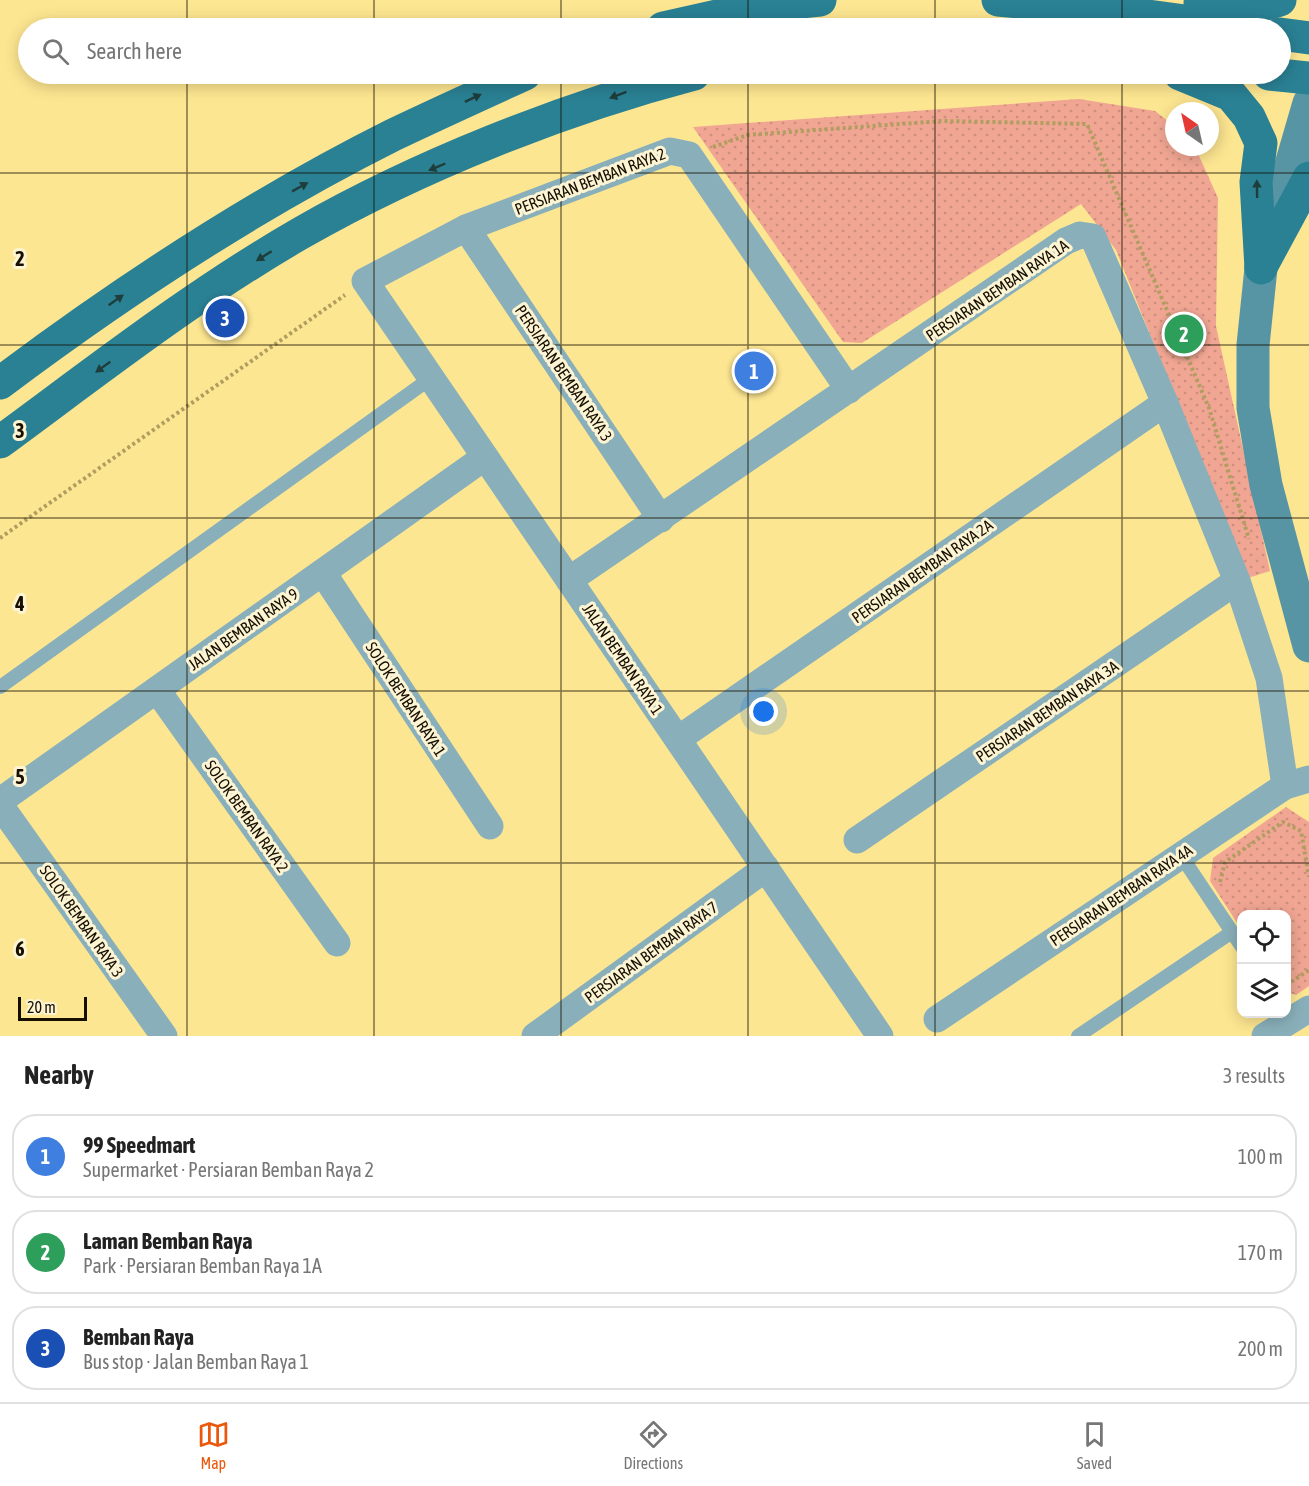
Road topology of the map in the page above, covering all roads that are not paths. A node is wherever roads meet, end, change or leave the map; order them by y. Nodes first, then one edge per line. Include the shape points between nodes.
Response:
1 (820, 0) edge
2 (998, 0) edge
3 (1175, 0) edge
4 (1280, 0) edge
5 (708, 18) edge
6 (1160, 18) edge
7 (1291, 35) edge
8 (1309, 38) edge
9 (1291, 76) edge
10 (1309, 78) edge
11 (504, 84) edge
12 (654, 84) edge
13 (1204, 84) edge
14 (1309, 103) edge
15 (1309, 178) edge
16 (466, 228) junction
17 (1261, 268) junction
18 (365, 281) joint
19 (431, 378) junction
20 (0, 382) edge
21 (849, 390) junction
22 (1165, 403) junction
23 (0, 442) edge
24 (485, 457) junction
25 (661, 519) junction
26 (322, 573) junction
27 (569, 580) junction
28 (1237, 581) junction
29 (1309, 646) edge
30 (0, 687) edge
31 (157, 690) junction
32 (678, 739) junction
33 (1297, 782) edge
34 (0, 803) edge
35 (490, 826) dead end
36 (857, 840) dead end
37 (1180, 854) junction
38 (766, 868) junction
39 (1232, 932) junction
40 (1237, 940) edge
41 (337, 943) dead end
42 (1295, 1014) edge
43 (937, 1019) dead end
44 (871, 1033) edge
45 (164, 1036) edge
46 (536, 1036) edge
47 (1078, 1036) edge
48 (1265, 1036) edge

1 - 5 main road via 762,6
2 - 6 main road
3 - 4 main road via 1253,8
7 - 8 main road
9 - 10 main road
20 -> 11 main road via 151,276 244,218 392,136
12 -> 23 main road via 516,133 400,182 302,233 145,336
17 -> 13 main road via 1256,182 1261,143 1249,117 1231,95
14 - 17 street
15 - 17 main road
16 - 18 street, PERSIARAN BEMBAN RAYA 2
16 - 21 street, PERSIARAN BEMBAN RAYA 2 via 670,150 689,155
16 - 25 street, PERSIARAN BEMBAN RAYA 3
17 - 29 street via 1252,345 1253,408 1266,485
18 - 19 street, JALAN BEMBAN RAYA 1
19 - 24 street, JALAN BEMBAN RAYA 1
19 - 30 lane
21 - 22 street, PERSIARAN BEMBAN RAYA 1A via 1080,235 1093,237
21 - 25 street, PERSIARAN BEMBAN RAYA 1A
22 - 28 street, PERSIARAN BEMBAN RAYA 1A
22 - 32 street, PERSIARAN BEMBAN RAYA 2A
24 - 26 street, JALAN BEMBAN RAYA 9
24 - 27 street, JALAN BEMBAN RAYA 1
25 - 27 street, PERSIARAN BEMBAN RAYA 1A
26 - 31 street, JALAN BEMBAN RAYA 9
26 - 35 street, SOLOK BEMBAN RAYA 1
27 - 32 street, JALAN BEMBAN RAYA 1
28 - 33 street, PERSIARAN BEMBAN RAYA 1A
28 - 36 street, PERSIARAN BEMBAN RAYA 3A
31 - 34 street, JALAN BEMBAN RAYA 9
31 - 41 street, SOLOK BEMBAN RAYA 2
32 - 38 street, JALAN BEMBAN RAYA 1
33 - 37 street, PERSIARAN BEMBAN RAYA 4A
34 - 45 street, SOLOK BEMBAN RAYA 3
37 - 39 lane
37 - 43 street, PERSIARAN BEMBAN RAYA 4A
38 - 44 street, JALAN BEMBAN RAYA 1
38 - 46 street, PERSIARAN BEMBAN RAYA 7
39 - 40 lane
39 - 47 lane
42 - 48 street

